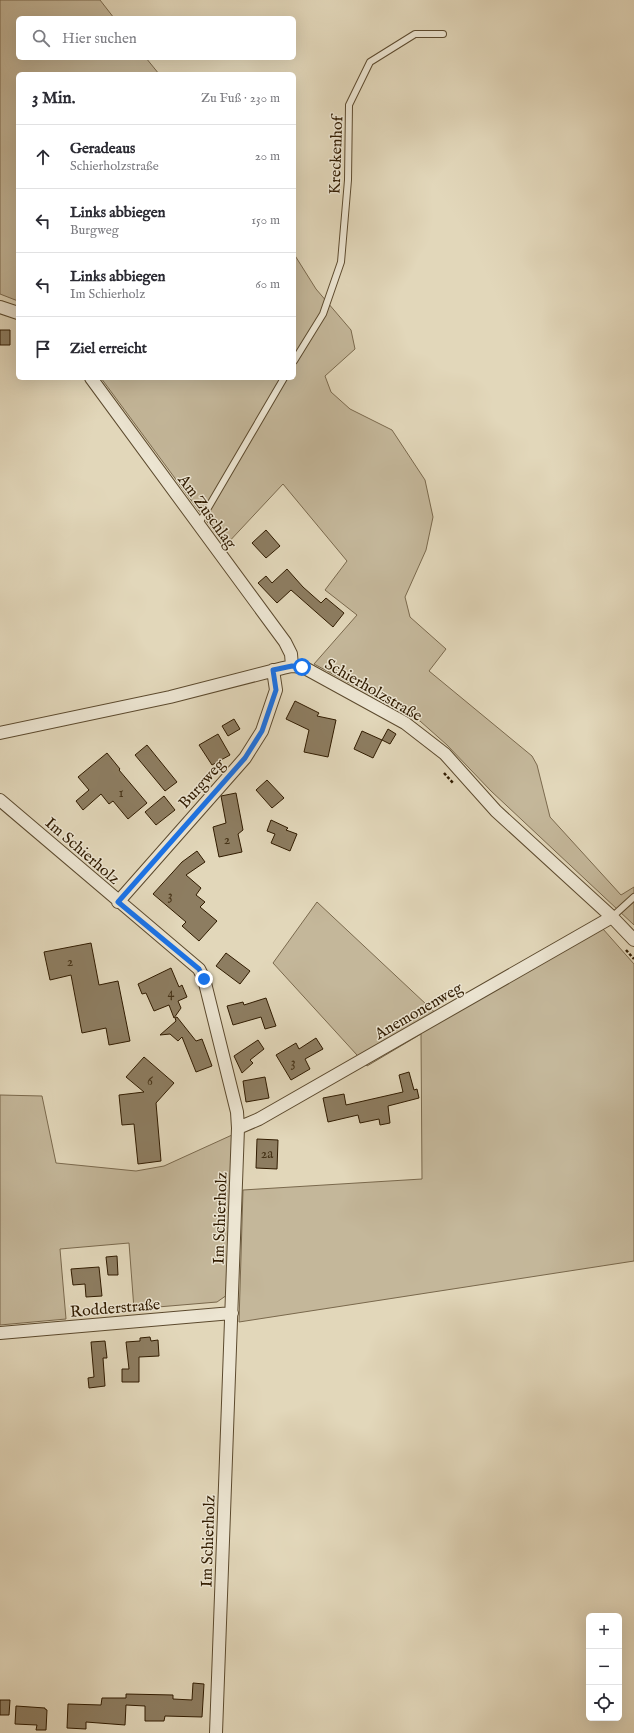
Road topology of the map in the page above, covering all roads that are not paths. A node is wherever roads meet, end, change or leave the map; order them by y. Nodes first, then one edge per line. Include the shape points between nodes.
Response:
1 (444, 34) dead end
2 (0, 307) edge
3 (16, 312) edge
4 (296, 358) edge
5 (91, 380) edge
6 (283, 380) edge
7 (198, 525) junction
8 (292, 666) junction
9 (273, 670) junction
10 (0, 733) edge
11 (0, 800) edge
12 (634, 897) edge
13 (118, 902) junction
14 (612, 917) junction
15 (634, 940) edge
16 (238, 1128) junction
17 (232, 1313) junction
18 (0, 1333) edge
19 (216, 1733) edge

1 - 4 lane, Kreckenhof via 415,34 370,62 349,106 348,180 341,262 323,314
2 - 3 street
5 - 7 street, Am Zuschlag
6 - 7 lane
7 - 8 street, Am Zuschlag via 285,642 291,654
8 - 9 street, Schierholzstraße
8 - 14 street, Schierholzstraße via 302,667 398,719 433,744 496,811
9 - 10 street, Schierholzstraße via 170,697
9 - 13 street, Burgweg via 276,690 262,731 245,758
11 - 13 street, Im Schierholz
12 - 14 lane
13 - 16 street, Im Schierholz via 199,969 204,979 238,1112
14 - 15 street, Schierholzstraße
14 - 16 street, Anemonenweg via 259,1119
16 - 17 street, Im Schierholz
17 - 18 street, Rodderstraße
17 - 19 street, Im Schierholz

